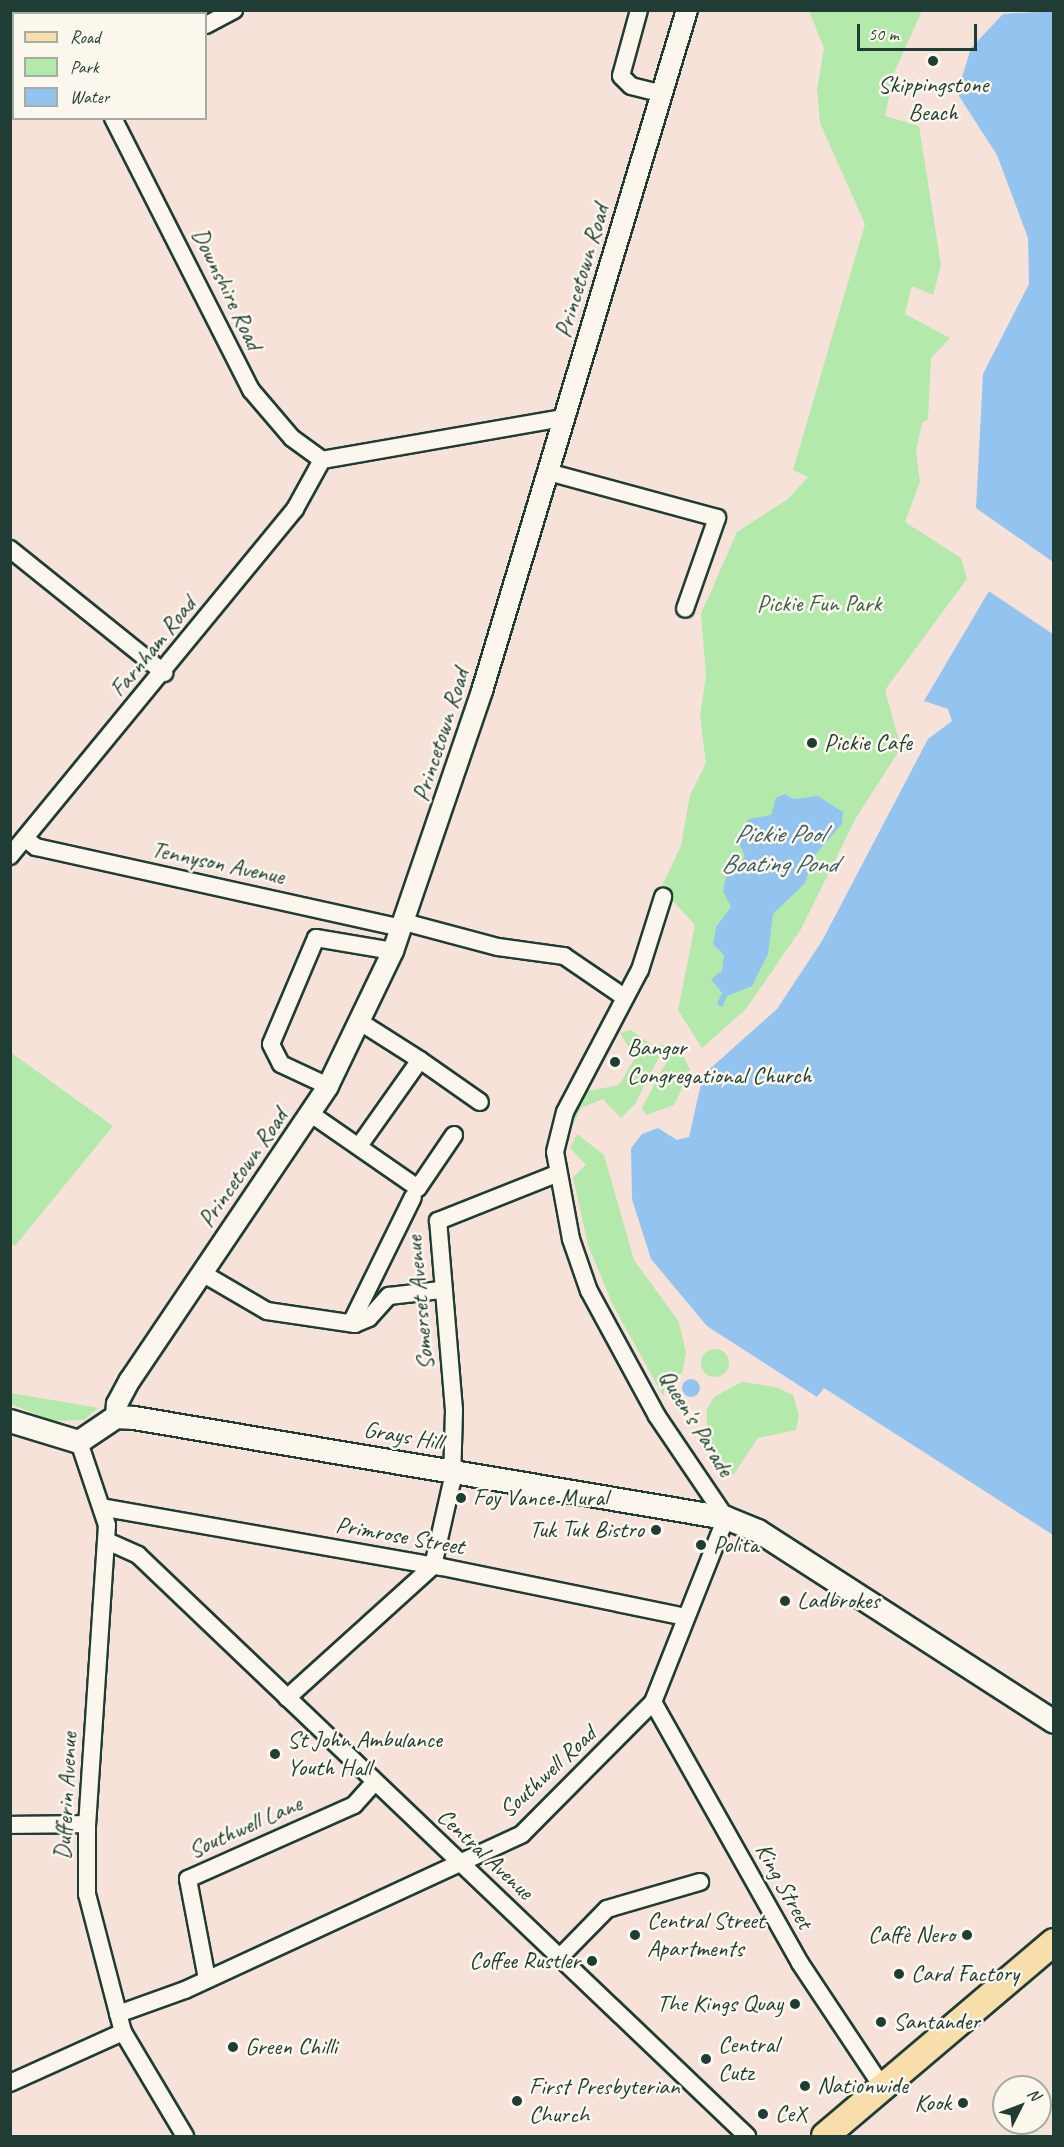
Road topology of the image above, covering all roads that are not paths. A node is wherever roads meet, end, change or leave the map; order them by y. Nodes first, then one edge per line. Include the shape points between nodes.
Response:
1 (234, 10) edge
2 (639, 10) edge
3 (687, 10) edge
4 (207, 24) edge
5 (662, 94) junction
6 (114, 120) edge
7 (563, 418) junction
8 (322, 460) junction
9 (548, 472) junction
10 (10, 549) edge
11 (685, 609) dead end
12 (164, 673) junction
13 (20, 838) edge
14 (10, 856) edge
15 (663, 897) dead end
16 (403, 925) junction
17 (393, 951) junction
18 (624, 997) junction
19 (362, 1023) junction
20 (420, 1060) junction
21 (328, 1086) junction
22 (480, 1102) dead end
23 (311, 1114) junction
24 (454, 1135) dead end
25 (359, 1146) junction
26 (556, 1174) junction
27 (413, 1197) dead end
28 (202, 1273) junction
29 (441, 1290) junction
30 (351, 1323) junction
31 (116, 1418) junction
32 (11, 1424) edge
33 (79, 1442) junction
34 (452, 1472) junction
35 (106, 1508) junction
36 (726, 1518) junction
37 (107, 1541) junction
38 (433, 1566) junction
39 (686, 1617) junction
40 (287, 1698) junction
41 (653, 1702) junction
42 (1053, 1722) edge
43 (375, 1782) junction
44 (87, 1824) junction
45 (10, 1825) edge
46 (460, 1865) junction
47 (700, 1882) dead end
48 (1053, 1942) edge
49 (560, 1957) junction
50 (207, 1979) junction
51 (118, 2014) junction
52 (123, 2032) junction
53 (10, 2083) edge
54 (883, 2088) junction
55 (185, 2136) edge
56 (747, 2136) edge
57 (825, 2136) edge

1 - 4 street
2 - 5 street via 621,76 631,86
3 - 5 street, Princetown Road
5 - 7 street, Princetown Road
6 - 8 street, Downshire Road via 251,390 292,438
7 - 8 street
7 - 9 street, Princetown Road
8 - 12 street, Farnham Road via 295,509
9 - 11 street via 717,518
9 - 16 street, Princetown Road
10 - 12 street
12 - 13 street, Farnham Road
13 - 14 street, Farnham Road
13 - 16 street, Tennyson Avenue via 36,847
15 - 18 street, Queen's Parade via 646,955
16 - 17 street, Princetown Road
16 - 18 street, Tennyson Avenue via 498,947 564,956
17 - 19 street, Princetown Road
17 - 21 street via 316,938 271,1044 281,1064
18 - 26 street, Queen's Parade via 565,1112 555,1152
19 - 20 street
19 - 21 street, Princetown Road
20 - 22 street
20 - 25 street
21 - 23 street, Princetown Road
23 - 25 street
23 - 28 street, Princetown Road
24 - 25 street via 418,1188
26 - 29 street, Somerset Avenue via 440,1219
26 - 36 street, Queen's Parade via 589,1291 694,1475
27 - 30 street
28 - 30 street via 267,1311
28 - 31 street, Princetown Road via 130,1380 117,1404
29 - 30 street via 389,1296 369,1318
29 - 34 street, Somerset Avenue via 454,1410
31 - 33 main road
31 - 34 main road, Grays Hill
32 - 33 main road
33 - 35 street, Dufferin Avenue
34 - 36 main road, Grays Hill
34 - 38 street, Somerset Avenue
35 - 37 street, Dufferin Avenue
35 - 38 street, Primrose Street
36 - 39 street, Southwell Road
36 - 42 main road via 758,1531
37 - 40 street, Central Avenue via 138,1555
37 - 44 street, Dufferin Avenue
38 - 39 street, Primrose Street
38 - 40 street
39 - 41 street, Southwell Road
40 - 43 street, Central Avenue
41 - 46 street, Southwell Road via 522,1834
41 - 54 street, King Street via 800,1963
43 - 46 street, Central Avenue
43 - 50 street, Southwell Lane via 354,1806 188,1879
44 - 45 street
44 - 51 street, Dufferin Avenue via 87,1894
46 - 49 street, Central Avenue
46 - 50 street, Southwell Road
47 - 49 street via 607,1910
48 - 54 main road
49 - 56 street, Central Avenue
50 - 51 street, Southwell Road
51 - 52 street, Dufferin Avenue
52 - 53 street
52 - 55 street, Dufferin Avenue
54 - 57 main road

